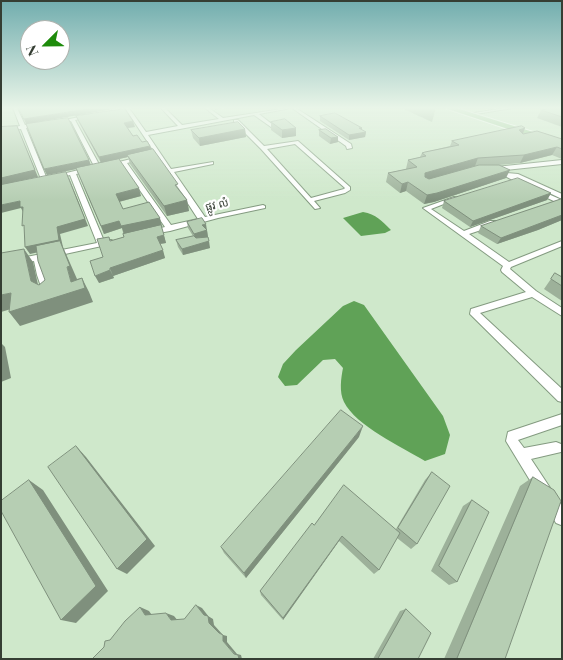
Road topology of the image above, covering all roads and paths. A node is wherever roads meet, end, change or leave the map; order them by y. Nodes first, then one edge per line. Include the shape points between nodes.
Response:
1 (28, 139) edge
2 (83, 139) edge
3 (147, 139) edge
4 (253, 139) edge
5 (341, 139) edge
6 (548, 139) edge
7 (562, 144) edge
8 (263, 148) junction
9 (349, 148) dead end
10 (158, 154) junction
11 (124, 162) junction
12 (562, 162) edge
13 (211, 163) dead end
14 (98, 168) junction
15 (488, 169) edge
16 (170, 171) junction
17 (72, 173) junction
18 (44, 180) junction
19 (35, 181) edge
20 (506, 182) edge
21 (464, 196) edge
22 (310, 200) junction
23 (560, 200) edge
24 (549, 204) edge
25 (263, 207) dead end
26 (317, 208) dead end
27 (204, 220) junction
28 (497, 222) edge
29 (170, 229) junction
30 (462, 234) junction
31 (144, 235) edge
32 (118, 240) edge
33 (562, 243) edge
34 (101, 244) junction
35 (38, 257) junction
36 (1, 265) edge
37 (508, 265) junction
38 (533, 293) junction
39 (47, 294) edge
40 (562, 313) edge
41 (562, 396) edge
42 (562, 419) edge
43 (556, 448) dead end
44 (522, 455) junction
45 (562, 518) edge

1 - 18 street
2 - 14 street
3 - 10 street
4 - 8 street
5 - 9 street via 350,145
6 - 7 highway
8 - 22 street
8 - 22 street via 296,142 348,188
10 - 11 street
10 - 16 street
11 - 14 street
11 - 29 street
12 - 15 street
13 - 16 street
14 - 17 street
16 - 27 street
17 - 18 street
17 - 34 street
18 - 19 street
20 - 23 street via 514,180 507,175 516,175
21 - 30 street via 426,208
22 - 26 street
23 - 24 street
25 - 27 street, ផ្លូវ លំ
27 - 29 street, ផ្លូវ លំ
28 - 30 street
29 - 31 street, ផ្លូវ លំ
30 - 37 street
32 - 34 street
33 - 37 street
34 - 35 street
35 - 36 street
35 - 39 street
37 - 38 street via 507,273
38 - 40 street
38 - 41 street via 474,312
42 - 44 street via 512,436
43 - 44 street
44 - 45 street

